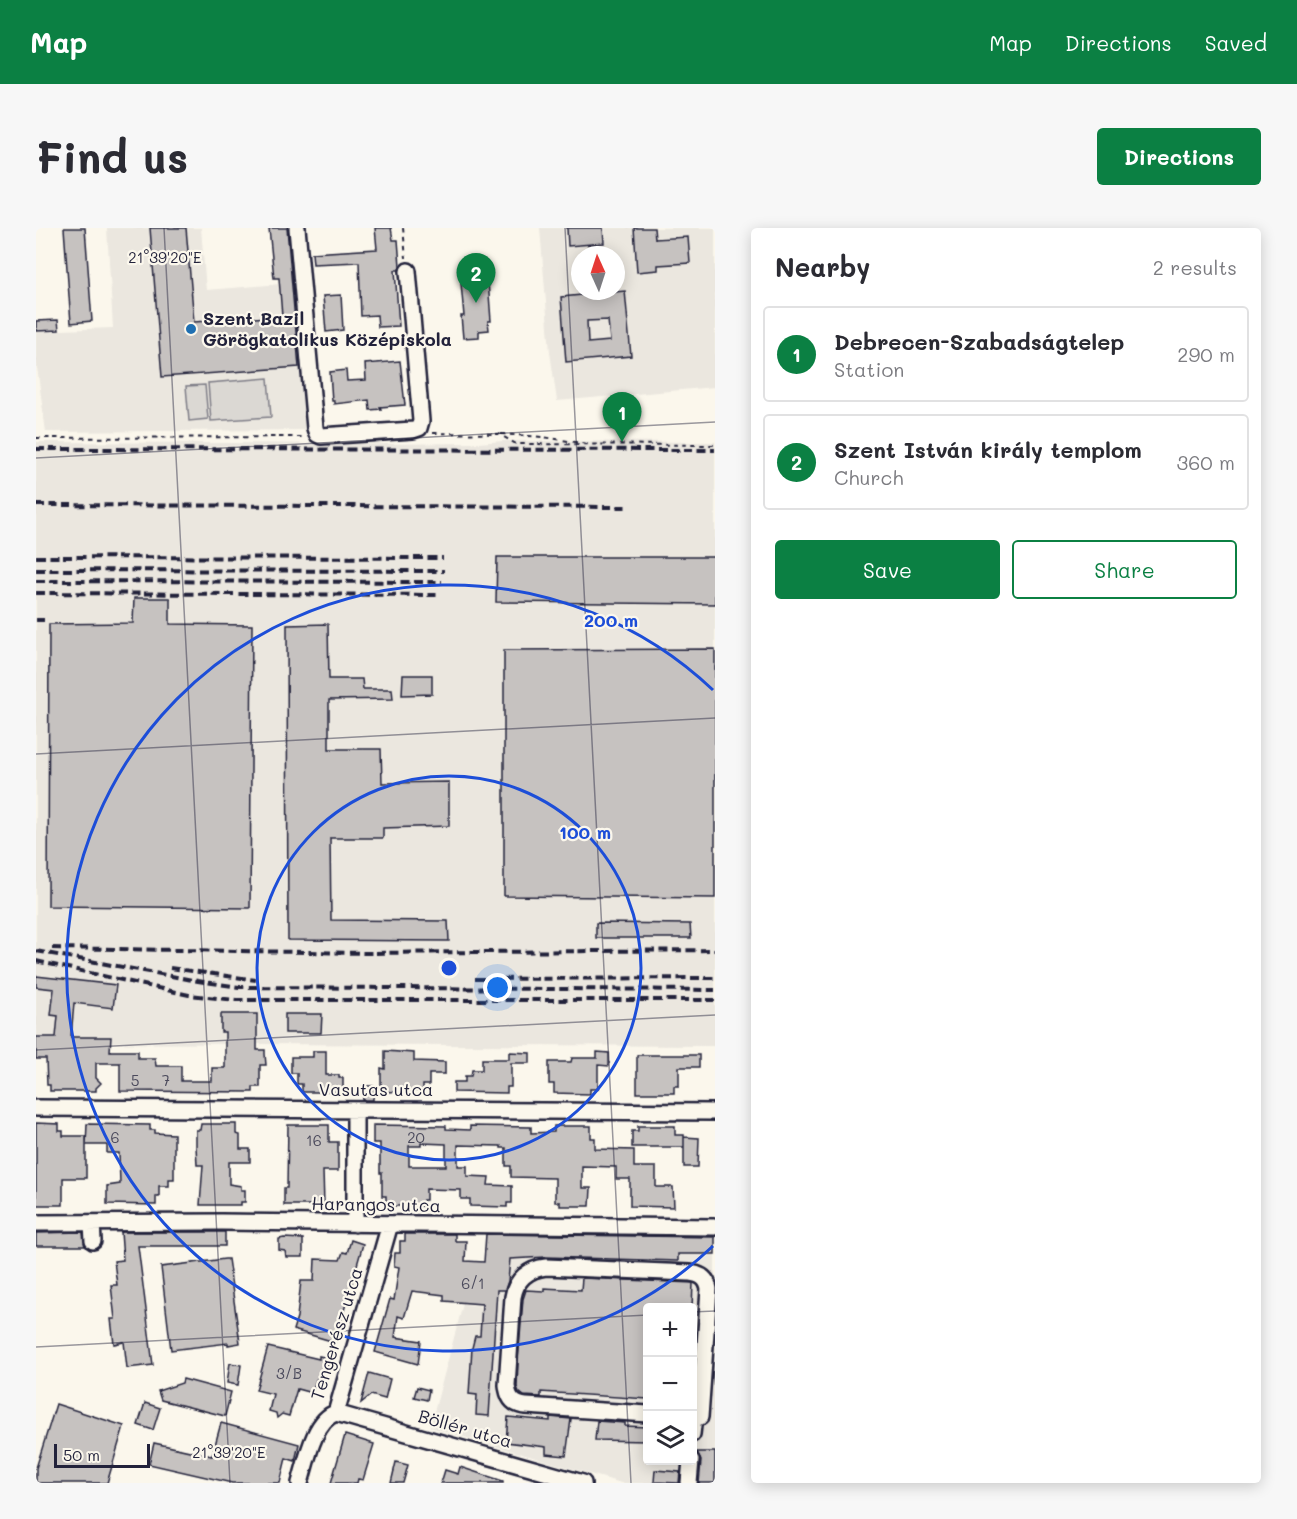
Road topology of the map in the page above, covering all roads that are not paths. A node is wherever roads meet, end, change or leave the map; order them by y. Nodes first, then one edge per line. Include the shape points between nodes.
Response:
1 (297, 228) edge
2 (408, 271) road end
3 (36, 1108) edge
4 (355, 1110) junction
5 (715, 1112) edge
6 (36, 1223) edge
7 (92, 1223) junction
8 (355, 1224) junction
9 (390, 1224) junction
10 (715, 1227) edge
11 (93, 1241) dead end
12 (336, 1413) junction
13 (643, 1414) edge
14 (700, 1417) edge
15 (691, 1465) edge
16 (299, 1474) edge
17 (536, 1477) edge
18 (583, 1483) edge
19 (689, 1483) edge

1 - 2 street via 317,434 325,437 419,428
3 - 4 street, Vasutas utca
4 - 5 street, Vasutas utca
4 - 8 street
6 - 7 street, Harangos utca
7 - 8 street, Harangos utca
7 - 11 street
8 - 9 street, Harangos utca
9 - 10 street, Harangos utca
9 - 12 street, Tengerész utca
12 - 16 street, Tengerész utca via 319,1428
12 - 17 street, Böllér utca
13 - 14 street via 526,1406 512,1401 507,1385 513,1297 522,1278 546,1267 701,1276 709,1289
15 - 19 street
17 - 18 street, Böllér utca

